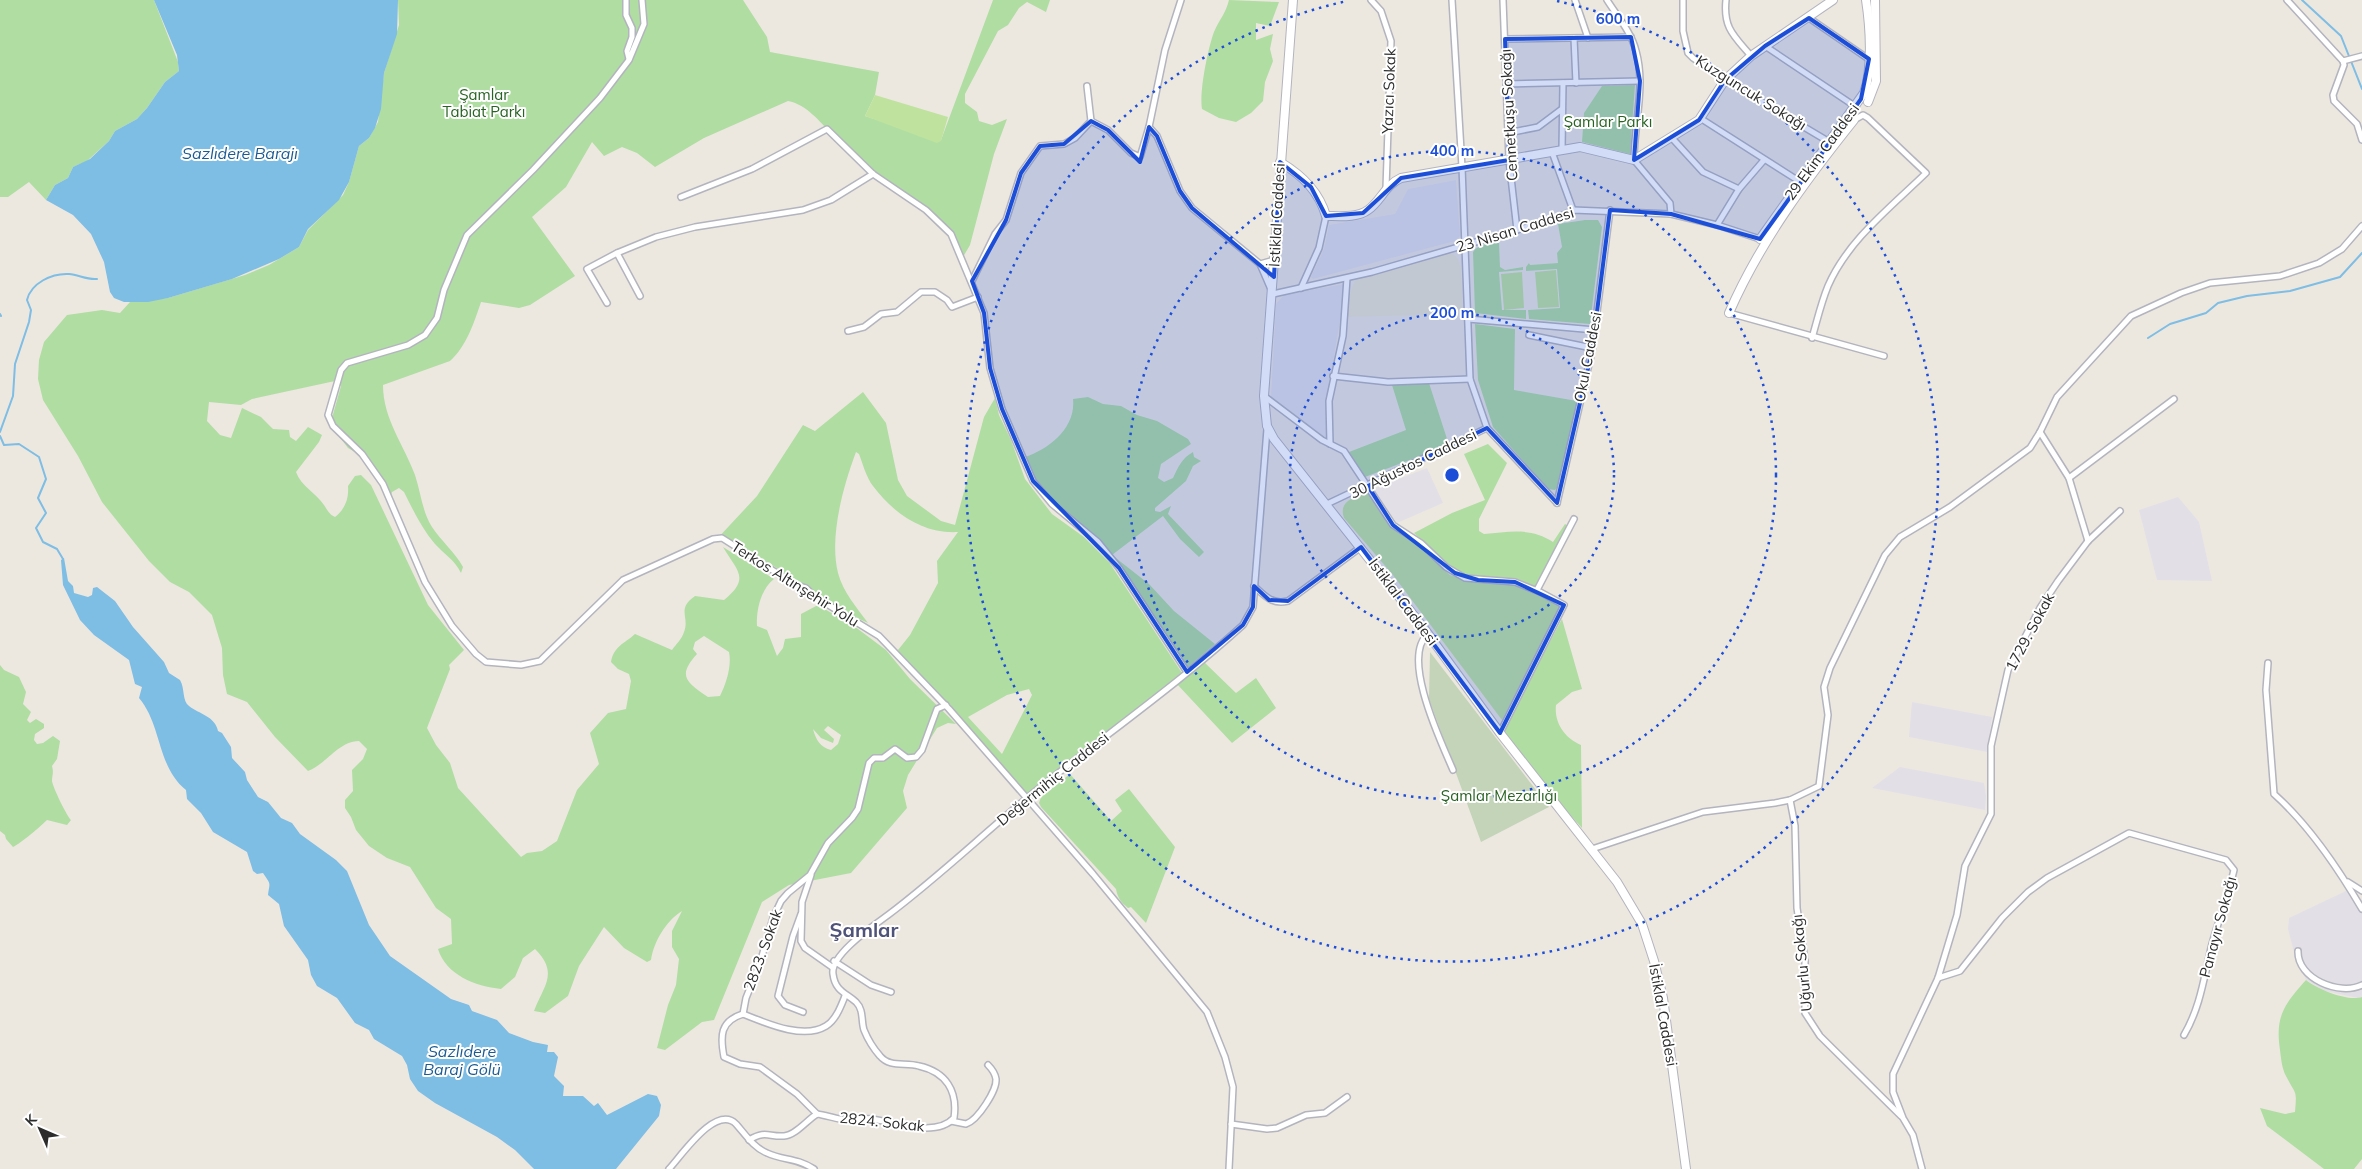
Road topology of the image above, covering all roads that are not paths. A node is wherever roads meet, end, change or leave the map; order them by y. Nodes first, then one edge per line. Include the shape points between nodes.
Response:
1 (626, 0) edge
2 (642, 0) edge
3 (1181, 0) edge
4 (1293, 0) edge
5 (1371, 0) edge
6 (1452, 0) edge
7 (1504, 0) edge
8 (1575, 0) edge
9 (1607, 0) edge
10 (1683, 0) edge
11 (1726, 0) edge
12 (1833, 0) edge
13 (1866, 0) edge
14 (1874, 0) edge
15 (2287, 0) edge
16 (1809, 18) junction
17 (1630, 37) junction
18 (1574, 38) junction
19 (1588, 38) junction
20 (1505, 39) junction
21 (1765, 46) junction
22 (1751, 56) junction
23 (2362, 56) edge
24 (629, 60) junction
25 (2348, 60) junction
26 (1873, 61) junction
27 (1725, 80) junction
28 (1640, 81) junction
29 (1563, 83) junction
30 (1576, 83) junction
31 (1506, 84) junction
32 (1087, 86) dead end
33 (1868, 102) dead end
34 (1856, 107) junction
35 (1562, 109) junction
36 (1700, 118) junction
37 (1854, 120) joint
38 (1091, 121) junction
39 (1149, 127) junction
40 (1508, 133) junction
41 (1671, 137) junction
42 (2362, 140) edge
43 (1831, 143) junction
44 (1562, 150) junction
45 (1552, 152) junction
46 (1509, 160) junction
47 (1634, 160) junction
48 (1764, 160) junction
49 (1280, 162) junction
50 (1462, 167) junction
51 (873, 174) junction
52 (1802, 183) junction
53 (1386, 188) junction
54 (1739, 189) junction
55 (681, 197) dead end
56 (1573, 210) junction
57 (1610, 210) junction
58 (1671, 214) junction
59 (1326, 216) junction
60 (1717, 224) junction
61 (2362, 226) edge
62 (1517, 230) junction
63 (1763, 240) junction
64 (1466, 245) junction
65 (617, 253) junction
66 (1274, 260) junction
67 (1260, 264) junction
68 (1347, 278) junction
69 (972, 281) junction
70 (1300, 288) junction
71 (1273, 294) junction
72 (640, 296) dead end
73 (978, 296) junction
74 (607, 303) dead end
75 (1729, 313) joint
76 (1468, 319) junction
77 (1595, 330) junction
78 (848, 331) dead end
79 (1529, 335) dead end
80 (1812, 338) junction
81 (1592, 348) junction
82 (1884, 356) dead end
83 (1333, 376) junction
84 (1470, 379) junction
85 (1264, 396) junction
86 (2174, 399) dead end
87 (1267, 426) junction
88 (1487, 428) junction
89 (2040, 432) junction
90 (1330, 444) junction
91 (2069, 478) junction
92 (1368, 486) junction
93 (1327, 504) junction
94 (2120, 510) dead end
95 (1574, 519) dead end
96 (2088, 541) junction
97 (1361, 547) junction
98 (1254, 586) junction
99 (1537, 590) junction
100 (1428, 634) junction
101 (2268, 664) dead end
102 (1187, 672) junction
103 (946, 705) junction
104 (1500, 733) junction
105 (1453, 770) dead end
106 (1026, 798) junction
107 (1790, 800) junction
108 (1592, 849) junction
109 (812, 872) junction
110 (2345, 881) junction
111 (2362, 891) edge
112 (2362, 908) edge
113 (801, 914) junction
114 (2298, 951) dead end
115 (833, 964) junction
116 (1938, 978) junction
117 (2362, 985) edge
118 (890, 992) dead end
119 (845, 996) junction
120 (803, 1012) dead end
121 (743, 1014) junction
122 (2184, 1035) dead end
123 (988, 1065) dead end
124 (1347, 1097) dead end
125 (817, 1114) junction
126 (1903, 1118) junction
127 (951, 1121) junction
128 (1231, 1124) junction
129 (750, 1140) junction
130 (669, 1169) edge
131 (814, 1169) edge
132 (1229, 1169) edge
133 (1686, 1169) edge
134 (1922, 1169) edge

1 - 24 street via 626,15 632,28 627,51
2 - 24 street via 644,24
3 - 39 street via 1164,50
4 - 49 main road, İstiklal Caddesi
5 - 53 street, Yazıcı Sokak via 1381,11 1391,41
6 - 50 street, 30 Ağustos Caddesi
7 - 20 street, Cennetkuşu Sokağı
8 - 19 street
9 - 17 street
10 - 27 street, Kuzguncuk Sokağı via 1683,31 1688,53
11 - 22 street via 1728,28
12 - 16 main road
13 - 26 main road, 29 Ekim Caddesi
14 - 26 main road, 29 Ekim Caddesi
15 - 25 street
16 - 21 main road
16 - 26 street
17 - 19 street
17 - 28 street via 1636,49
18 - 19 street
18 - 20 street
18 - 30 street
20 - 31 street, Cennetkuşu Sokağı
21 - 22 main road
21 - 34 street
22 - 27 main road
23 - 25 street
24 - 103 street, Terkos Altınşehir Yolu via 587,112 467,235 444,290 437,318 425,335 408,345 358,358 341,370 328,415 333,426 362,454 383,484 425,582 452,626 486,662 521,665 540,660 623,580 696,546 722,538 879,636
25 - 42 street via 2333,95 2334,101 2357,124
26 - 33 main road, 29 Ekim Caddesi via 1876,81
26 - 34 main road, 29 Ekim Caddesi
27 - 36 main road
27 - 43 street, Kuzguncuk Sokağı
28 - 30 street
28 - 47 street
29 - 30 street
29 - 31 street
29 - 35 street
31 - 40 street, Cennetkuşu Sokağı
32 - 38 street
34 - 43 main road, 29 Ekim Caddesi
35 - 40 street via 1538,127
35 - 44 street
36 - 41 main road
36 - 48 street
37 - 43 main road, 29 Ekim Caddesi
37 - 80 street via 1861,116 1868,118 1926,173 1850,251 1828,286
38 - 39 street via 1108,130 1131,153 1140,157
38 - 69 street via 1075,138 1064,144 1045,145 1034,153 1021,173 1006,220 995,234
39 - 67 street via 1157,136 1180,191 1192,208
40 - 46 street, Cennetkuşu Sokağı
41 - 47 main road
41 - 54 street via 1702,172
43 - 52 main road, 29 Ekim Caddesi
44 - 45 main road
44 - 47 main road via 1587,147
45 - 46 main road
45 - 56 street
46 - 50 main road
46 - 62 street, Cennetkuşu Sokağı
47 - 58 street via 1670,203
48 - 52 street
48 - 54 street
49 - 59 main road via 1311,187
49 - 66 main road, İstiklal Caddesi
50 - 53 main road via 1401,178
50 - 64 street, 30 Ağustos Caddesi
51 - 55 street via 827,129 752,169
51 - 65 street via 831,200 803,210 695,227 656,237
51 - 69 street via 926,210 951,234
52 - 63 main road, 29 Ekim Caddesi
53 - 59 main road via 1373,206 1363,213
54 - 60 street
56 - 57 street, 23 Nisan Caddesi
56 - 62 street, 23 Nisan Caddesi
57 - 58 street, 23 Nisan Caddesi
57 - 77 street, Okul Caddesi
58 - 60 street, 23 Nisan Caddesi
59 - 70 street via 1319,248
60 - 63 street, 23 Nisan Caddesi
61 - 89 street via 2342,249 2319,263 2280,276 2210,283 2131,316 2057,397
62 - 64 street, 23 Nisan Caddesi
63 - 75 main road, 29 Ekim Caddesi
64 - 68 street, 23 Nisan Caddesi
64 - 76 street, 30 Ağustos Caddesi
65 - 72 street
65 - 74 street via 587,269
66 - 67 street
66 - 71 main road, İstiklal Caddesi
67 - 71 street
68 - 70 street, 23 Nisan Caddesi
68 - 83 street via 1343,336
69 - 73 street
70 - 71 street, 23 Nisan Caddesi
71 - 85 main road, İstiklal Caddesi
73 - 78 street via 952,306 935,292 921,292 897,312 881,314 864,328
73 - 102 street via 984,313 990,368 1002,409 1033,480 1052,504 1098,542 1120,568
75 - 80 street
76 - 77 street
76 - 84 street, 30 Ağustos Caddesi
77 - 81 street, Okul Caddesi
79 - 81 street
80 - 82 street
81 - 88 street, Okul Caddesi via 1557,502
83 - 84 street via 1388,382
83 - 90 street via 1329,400
84 - 88 street, 30 Ağustos Caddesi
85 - 87 main road, İstiklal Caddesi
85 - 90 street
86 - 91 street
87 - 93 main road, İstiklal Caddesi
87 - 98 street, Değermihiç Caddesi
88 - 92 street, 30 Ağustos Caddesi
89 - 91 street
89 - 107 street via 2030,448 2015,460 1950,507 1900,537 1885,555 1830,668 1824,687 1828,715 1819,786
90 - 92 street via 1348,456
91 - 96 street
92 - 93 street, 30 Ağustos Caddesi
92 - 99 street via 1393,525 1421,543 1455,573 1478,580 1515,582
93 - 97 main road, İstiklal Caddesi
94 - 96 street, 1729. Sokak
95 - 99 street
96 - 116 street, 1729. Sokak via 2040,608 2008,670 1991,746 1991,814 1965,866 1957,915
97 - 98 street via 1288,601 1269,600
97 - 100 main road, İstiklal Caddesi
98 - 102 street, Değermihiç Caddesi via 1252,607 1243,625
99 - 104 street via 1564,605
100 - 104 main road, İstiklal Caddesi
100 - 105 street via 1422,642 1421,682 1428,710
101 - 110 street via 2266,690 2274,794 2296,815
102 - 106 street, Değermihiç Caddesi
103 - 106 street, Terkos Altınşehir Yolu
103 - 109 street, 2823. Sokak via 937,709 922,750 916,757 907,758 894,750 869,763 858,808 828,843
104 - 108 main road, İstiklal Caddesi
106 - 115 street, Değermihiç Caddesi via 902,905 862,935
106 - 128 street, Terkos Altınşehir Yolu via 1094,874 1208,1012 1233,1087
107 - 108 street via 1758,807 1703,812
107 - 126 street, Uğurlu Sokağı via 1795,826 1797,908 1805,960 1804,1013 1820,1036
108 - 133 main road, İstiklal Caddesi via 1630,902 1642,924 1654,961 1663,998
109 - 113 street
109 - 121 street, 2823. Sokak via 781,901
110 - 111 street
110 - 112 street
113 - 115 street via 804,948
113 - 120 street via 778,996 785,1005
114 - 117 street via 2302,970 2315,980 2345,990
115 - 118 street
115 - 119 street via 832,975
116 - 122 street, Panayır Sokağı via 1960,971 2002,918 2028,892 2129,832 2226,860 2234,870 2213,941 2200,1002
116 - 126 street via 1893,1074 1892,1092
119 - 121 street via 827,1026 808,1032
119 - 127 street via 856,1002 862,1012 863,1029 882,1058 895,1065 919,1066 944,1077 953,1089 956,1105
121 - 125 street via 731,1018 724,1027 721,1041 724,1057 760,1067 797,1094
123 - 127 street, 2824. Sokak via 996,1084 979,1116 966,1124
124 - 128 street via 1325,1112 1306,1115 1277,1128
125 - 127 street, 2824. Sokak via 841,1119 870,1118 901,1126 940,1127
125 - 129 street, 2824. Sokak via 795,1132 784,1136 765,1133
126 - 134 street via 1918,1146
128 - 132 street, Terkos Altınşehir Yolu
129 - 130 street via 732,1121 715,1121
129 - 131 street via 767,1153 801,1161

